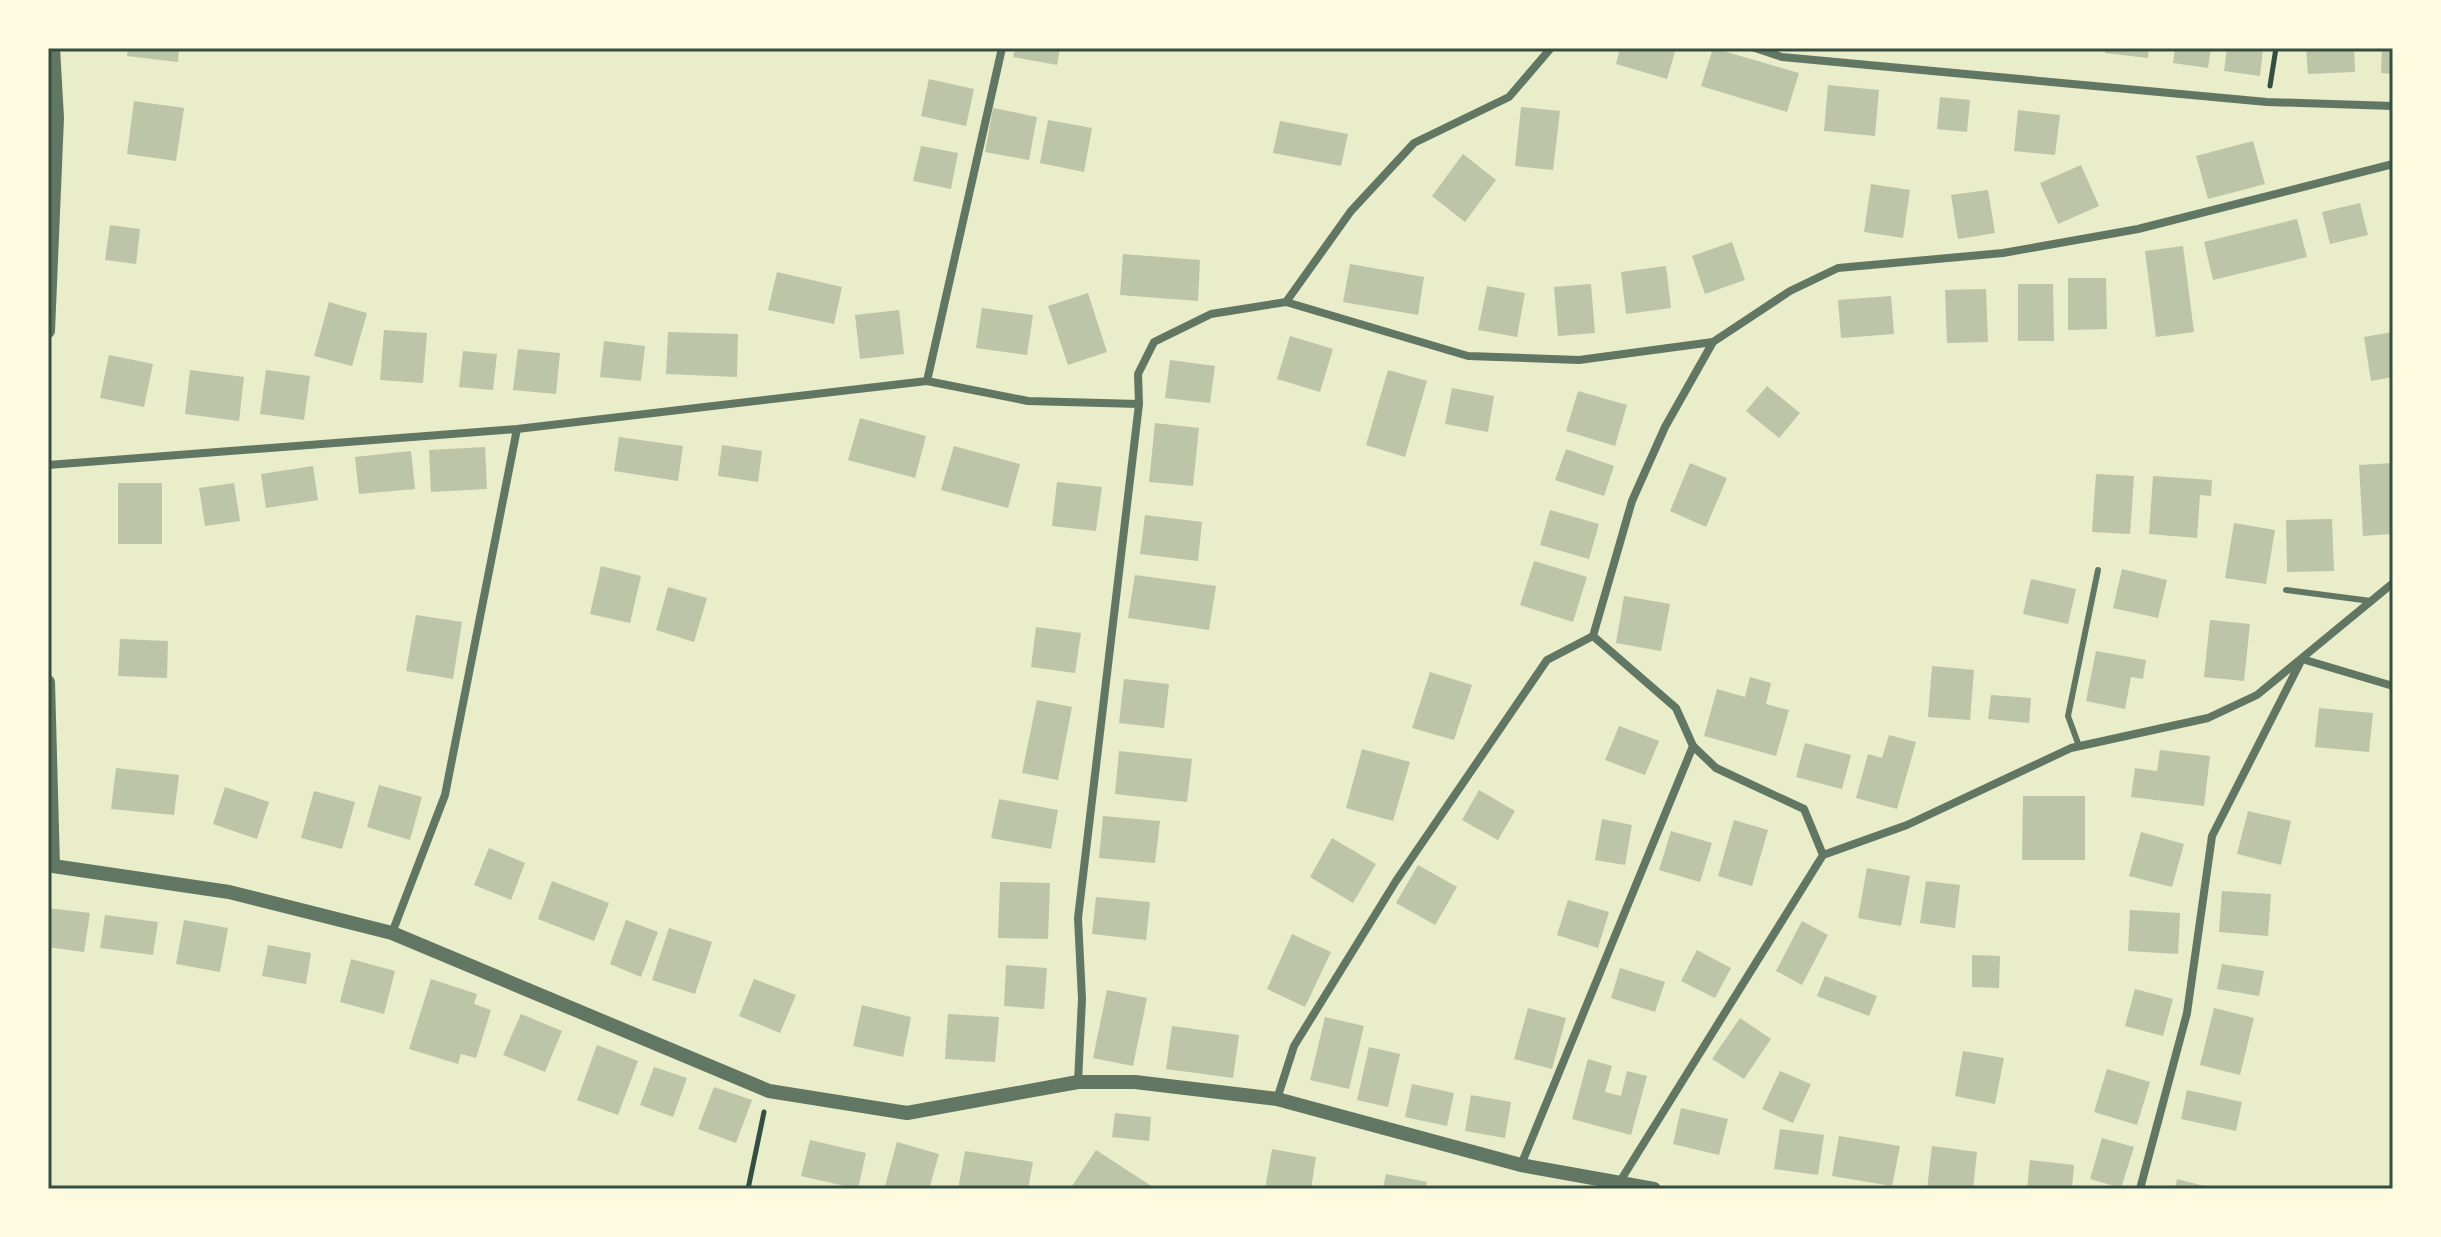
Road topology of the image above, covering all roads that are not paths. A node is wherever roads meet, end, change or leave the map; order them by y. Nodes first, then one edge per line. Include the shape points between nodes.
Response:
1 (53, 48) edge
2 (1002, 48) edge
3 (1551, 48) edge
4 (1755, 48) edge
5 (2393, 106) edge
6 (52, 118) edge
7 (2393, 164) edge
8 (1286, 302) junction
9 (48, 331) edge
10 (1713, 342) junction
11 (927, 381) junction
12 (1139, 404) junction
13 (517, 429) junction
14 (48, 465) edge
15 (2098, 570) dead end
16 (2393, 583) edge
17 (2286, 590) dead end
18 (2371, 601) junction
19 (1593, 636) junction
20 (2302, 659) junction
21 (48, 682) edge
22 (2393, 686) edge
23 (1693, 746) junction
24 (2079, 746) junction
25 (1823, 855) junction
26 (50, 866) edge
27 (392, 933) junction
28 (1078, 1082) junction
29 (1277, 1099) junction
30 (1521, 1165) junction
31 (1619, 1183) junction
32 (1654, 1189) edge
33 (2140, 1189) edge

1 - 6 street
2 - 11 street
3 - 8 street via 1509,97 1414,143 1351,211
4 - 5 street via 1782,57 2267,102
6 - 9 street
7 - 10 street via 2138,229 2003,253 1838,268 1790,291
8 - 10 street via 1468,356 1579,360
8 - 12 street via 1211,314 1154,342 1138,374
10 - 19 street via 1665,427 1632,501
11 - 12 street via 1028,401
11 - 13 street
12 - 28 street via 1078,918
13 - 14 street
13 - 27 street via 445,795
15 - 24 lane via 2068,716
16 - 18 street
17 - 18 lane
18 - 20 street
19 - 23 street via 1676,708
19 - 29 street via 1547,660 1396,881 1294,1046
20 - 22 street
20 - 24 street via 2257,695 2208,718
20 - 33 street via 2212,836 2187,1013
21 - 26 street
23 - 25 street via 1716,768 1804,809
23 - 30 street
24 - 25 street via 1907,825
25 - 31 street
26 - 27 street via 229,892
27 - 28 street via 769,1091 907,1113
28 - 29 street via 1135,1082
29 - 30 street
30 - 31 street
31 - 32 street

